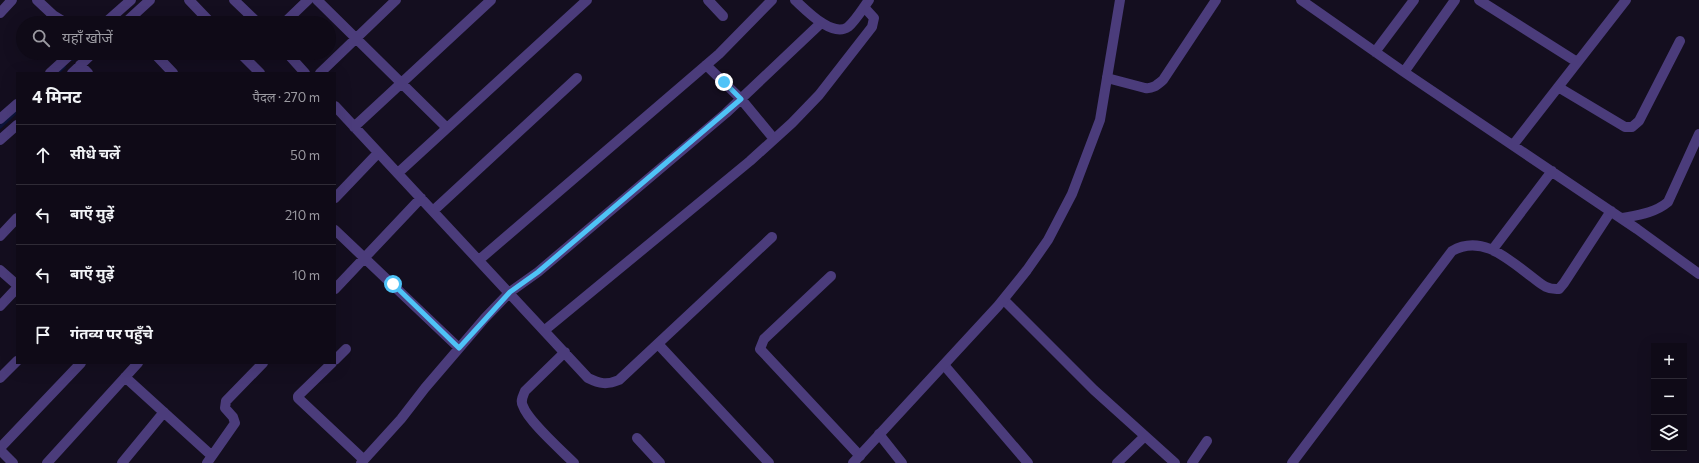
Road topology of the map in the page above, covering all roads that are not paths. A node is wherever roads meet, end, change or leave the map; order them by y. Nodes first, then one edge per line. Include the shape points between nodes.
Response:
1 (12, 0) edge
2 (37, 0) edge
3 (131, 0) edge
4 (150, 0) edge
5 (189, 0) edge
6 (234, 0) edge
7 (308, 0) edge
8 (317, 0) edge
9 (396, 0) edge
10 (491, 0) edge
11 (587, 0) edge
12 (708, 0) edge
13 (772, 0) edge
14 (795, 0) edge
15 (1120, 0) edge
16 (1216, 0) edge
17 (1301, 0) edge
18 (1414, 0) edge
19 (1455, 0) edge
20 (1479, 0) edge
21 (1626, 0) edge
22 (867, 3) edge
23 (0, 13) edge
24 (55, 16) edge
25 (113, 16) edge
26 (133, 16) edge
27 (204, 16) edge
28 (251, 16) edge
29 (291, 16) edge
30 (333, 16) edge
31 (723, 16) dead end
32 (336, 19) edge
33 (821, 23) junction
34 (356, 39) junction
35 (1680, 41) dead end
36 (1375, 52) junction
37 (336, 58) edge
38 (64, 60) edge
39 (85, 60) edge
40 (161, 60) edge
41 (247, 60) edge
42 (293, 60) edge
43 (334, 60) edge
44 (1577, 62) junction
45 (706, 64) junction
46 (80, 65) junction
47 (51, 72) edge
48 (73, 72) edge
49 (87, 72) edge
50 (172, 72) edge
51 (259, 72) edge
52 (304, 72) edge
53 (321, 72) edge
54 (1404, 72) junction
55 (577, 78) dead end
56 (1107, 78) junction
57 (401, 83) junction
58 (1558, 87) junction
59 (741, 99) junction
60 (16, 105) edge
61 (336, 107) edge
62 (0, 119) edge
63 (16, 126) edge
64 (354, 127) junction
65 (447, 128) junction
66 (1699, 134) edge
67 (774, 139) junction
68 (0, 140) edge
69 (1513, 145) junction
70 (378, 153) junction
71 (1552, 171) junction
72 (398, 174) junction
73 (336, 197) edge
74 (421, 198) junction
75 (433, 211) junction
76 (1611, 211) junction
77 (1622, 218) junction
78 (16, 219) edge
79 (336, 231) edge
80 (0, 236) edge
81 (772, 237) dead end
82 (1492, 249) junction
83 (365, 258) junction
84 (479, 260) junction
85 (0, 270) edge
86 (1699, 274) edge
87 (831, 276) dead end
88 (16, 286) edge
89 (16, 288) edge
90 (336, 288) edge
91 (510, 292) junction
92 (1004, 300) junction
93 (0, 306) edge
94 (545, 330) junction
95 (658, 344) junction
96 (459, 348) junction
97 (346, 349) dead end
98 (564, 352) junction
99 (336, 359) edge
100 (16, 362) edge
101 (79, 364) edge
102 (137, 364) edge
103 (262, 364) edge
104 (331, 364) edge
105 (944, 365) junction
106 (125, 377) junction
107 (0, 378) edge
108 (164, 412) junction
109 (879, 434) junction
110 (1145, 436) junction
111 (637, 438) dead end
112 (1207, 441) dead end
113 (0, 449) edge
114 (856, 459) edge
115 (209, 460) edge
116 (363, 461) edge
117 (13, 463) edge
118 (47, 463) edge
119 (122, 463) edge
120 (574, 463) edge
121 (660, 463) edge
122 (769, 463) edge
123 (902, 463) edge
124 (1028, 463) edge
125 (1117, 463) edge
126 (1175, 463) edge
127 (1192, 463) edge
128 (1292, 463) edge

1 - 23 street
2 - 24 street
3 - 25 street
4 - 26 street
5 - 27 street
6 - 28 street
7 - 29 street
8 - 30 street
9 - 34 street
10 - 57 street
11 - 65 street
12 - 31 street
13 - 45 street
14 - 33 street
15 - 56 street
16 - 56 street via 1156,86 1145,88
17 - 36 street
18 - 36 street
19 - 54 street
20 - 44 street
21 - 44 street
22 - 33 street via 846,28 833,29
22 - 67 street via 874,18 872,27 819,95
32 - 34 street
33 - 59 street
34 - 37 street
34 - 57 street
35 - 58 street via 1639,121 1632,127 1625,127
36 - 54 street
38 - 47 street
39 - 46 street
40 - 50 street
41 - 51 street
42 - 52 street
43 - 53 street
44 - 58 street
45 - 59 street
45 - 84 street
46 - 48 street
46 - 49 street
54 - 69 street
55 - 75 street
56 - 92 street via 1100,120 1072,194 1048,240
57 - 64 street
57 - 65 street
58 - 69 street
59 - 67 street
59 - 91 street via 538,272
60 - 62 street
61 - 64 street
63 - 68 street
64 - 70 street
65 - 72 street
66 - 77 street via 1668,202 1652,211
67 - 94 street
69 - 71 street
70 - 72 street
70 - 73 street
71 - 76 street
71 - 82 street
72 - 74 street
74 - 75 street
74 - 83 street
75 - 84 street
76 - 77 street
76 - 82 street via 1559,289 1547,288
77 - 86 street
78 - 80 street
79 - 83 street
81 - 95 street
82 - 128 street via 1470,244 1452,250
83 - 90 street
83 - 96 street
84 - 91 street
85 - 88 street
87 - 114 street via 764,339 760,349
89 - 93 street
91 - 94 street
91 - 96 street
92 - 105 street
92 - 110 street via 1094,390
94 - 98 street
95 - 98 street via 619,380 608,384 588,378
95 - 122 street
96 - 116 street
97 - 99 street
98 - 120 street via 525,391 522,405 528,415
100 - 107 street
101 - 113 street
102 - 106 street
103 - 115 street via 226,401 225,408 235,423
104 - 116 street via 298,398
105 - 109 street
105 - 124 street
106 - 108 street
106 - 118 street
108 - 115 street
108 - 119 street
109 - 114 street
109 - 123 street
110 - 125 street
110 - 126 street
111 - 121 street
112 - 127 street
113 - 117 street

